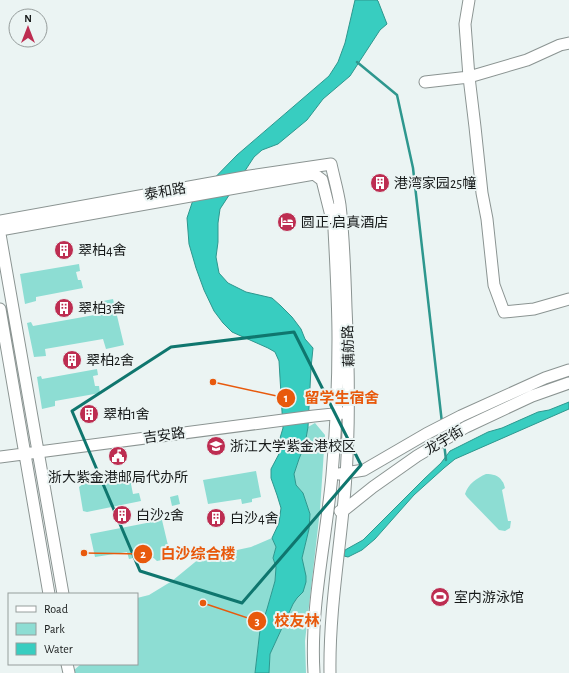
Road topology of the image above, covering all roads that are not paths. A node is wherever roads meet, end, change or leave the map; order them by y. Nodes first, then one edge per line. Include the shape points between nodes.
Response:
1 (469, 0) edge
2 (569, 43) edge
3 (469, 77) junction
4 (425, 82) dead end
5 (328, 164) junction
6 (246, 183) junction
7 (190, 191) junction
8 (0, 221) edge
9 (334, 227) junction
10 (0, 230) edge
11 (0, 234) edge
12 (569, 299) edge
13 (0, 309) edge
14 (569, 370) edge
15 (569, 382) edge
16 (349, 413) junction
17 (336, 414) junction
18 (38, 452) junction
19 (25, 454) junction
20 (0, 457) edge
21 (346, 472) junction
22 (332, 475) junction
23 (343, 511) junction
24 (327, 512) junction
25 (49, 593) edge
26 (63, 593) edge
27 (314, 673) edge
28 (330, 673) edge

1 - 3 street via 465,24
2 - 3 street via 527,60
3 - 4 street
3 - 12 street via 494,286 504,312 534,309
5 - 6 street, 泰和路
5 - 9 street, 藕舫路
5 - 16 street, 藕舫路 via 340,207
6 - 7 street, 泰和路
6 - 9 street via 314,174 322,180
7 - 8 street, 泰和路
7 - 10 street, 泰和路 via 118,210
9 - 17 street, 藕舫路 via 338,338
11 - 18 street
13 - 19 street
14 - 21 street, 龙宇街 via 545,378 461,416 364,470
15 - 23 street, 龙宇街 via 466,427 430,448
16 - 17 street, 吉安路
16 - 21 street, 藕舫路
17 - 18 street, 吉安路
17 - 22 street, 藕舫路
18 - 19 street, 吉安路
18 - 26 street
19 - 20 street, 吉安路
19 - 25 street
21 - 22 street, 龙宇街
21 - 23 street, 藕舫路
22 - 24 street, 藕舫路
23 - 24 street
23 - 28 street, 藕舫路 via 334,587
24 - 27 street, 藕舫路 via 315,618

